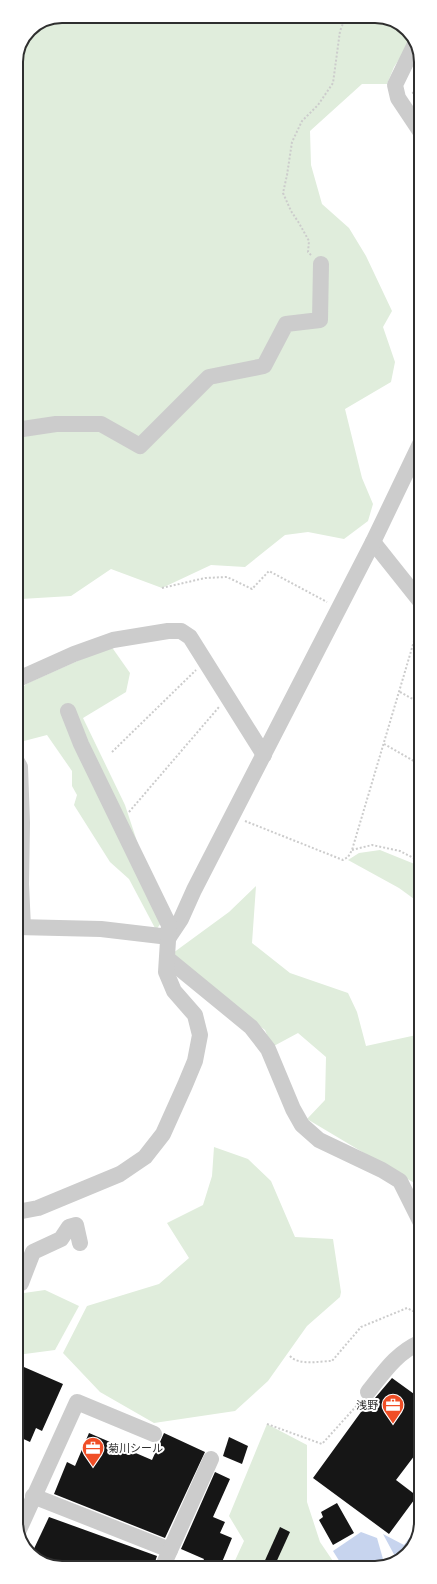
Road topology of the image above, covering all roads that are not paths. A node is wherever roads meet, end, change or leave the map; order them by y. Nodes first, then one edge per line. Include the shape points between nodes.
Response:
1 (412, 50) edge
2 (414, 122) edge
3 (320, 264) road end
4 (23, 429) edge
5 (414, 457) edge
6 (373, 542) junction
7 (414, 593) edge
8 (23, 677) edge
9 (68, 711) dead end
10 (264, 755) junction
11 (23, 927) edge
12 (169, 937) junction
13 (168, 959) junction
14 (414, 1209) edge
15 (23, 1211) edge
16 (80, 1243) dead end
17 (23, 1278) edge
18 (414, 1346) edge
19 (368, 1392) road end
20 (154, 1434) dead end
21 (211, 1459) dead end
22 (34, 1496) junction
23 (23, 1521) edge
24 (170, 1550) junction
25 (165, 1561) edge

1 - 2 street via 395,85 398,98
3 - 4 street via 320,320 286,324 264,366 209,377 140,446 101,424 56,424
5 - 6 street
6 - 7 street
6 - 10 street
8 - 10 street via 113,640 181,631 190,637 206,660
9 - 12 street via 81,744 169,925
10 - 12 street via 181,919
11 - 12 street via 101,929
12 - 13 street
13 - 14 street via 251,1027 268,1049 302,1125 319,1140 382,1170 400,1182
13 - 15 street via 166,972 174,991 195,1015 200,1035 195,1061 163,1134 145,1157 120,1174 38,1208
16 - 17 street via 76,1225 69,1227 61,1238 33,1252
18 - 19 street via 392,1362
20 - 22 street via 77,1402
21 - 24 street
22 - 23 street
22 - 24 street
24 - 25 street

